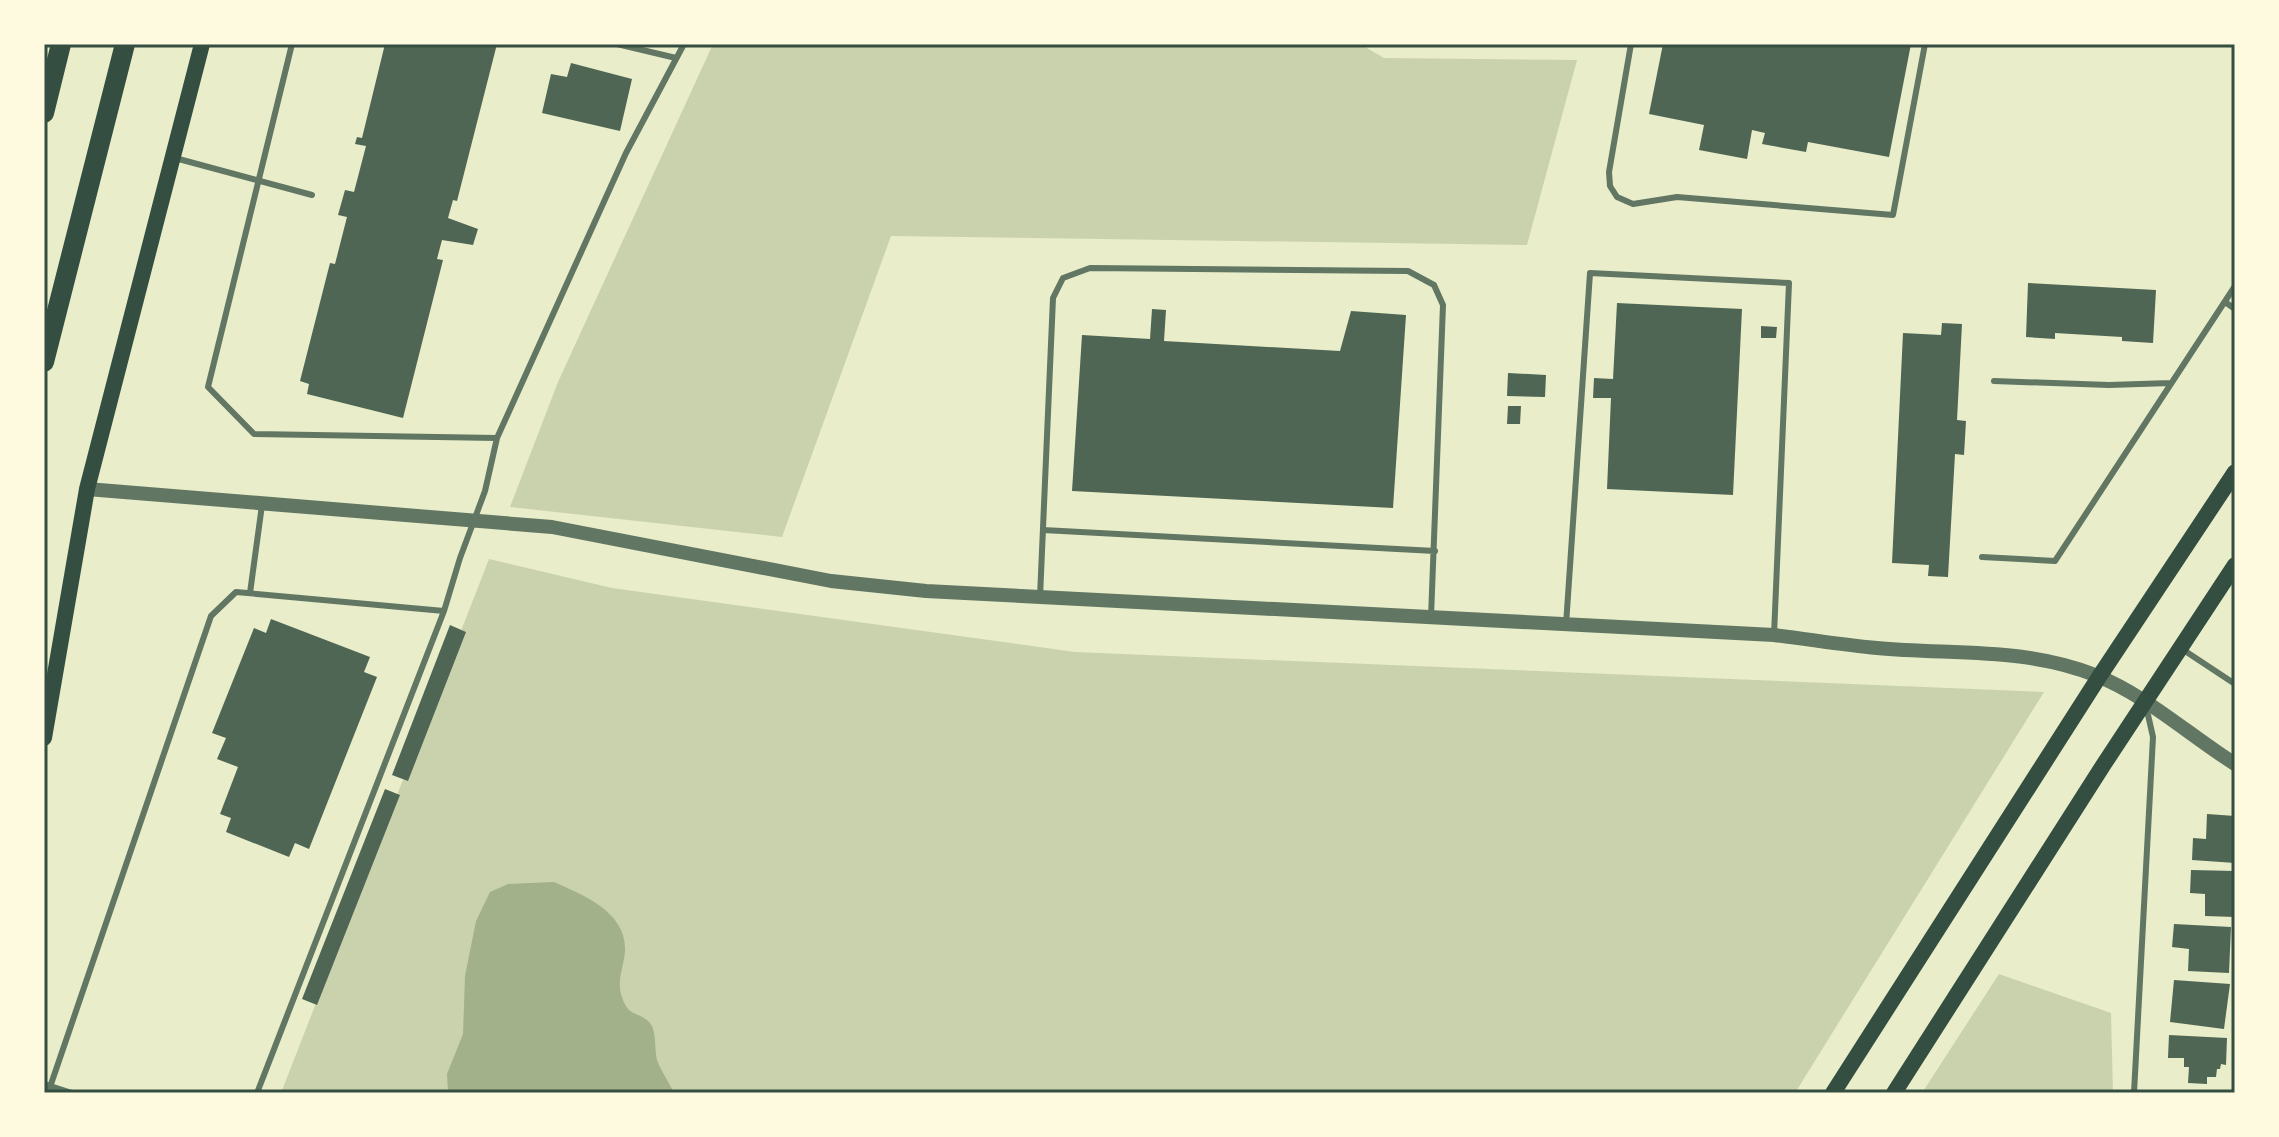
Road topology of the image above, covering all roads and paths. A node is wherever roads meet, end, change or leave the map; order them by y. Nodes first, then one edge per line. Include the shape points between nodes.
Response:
1 (61, 44) edge
2 (125, 44) edge
3 (202, 44) edge
4 (292, 44) edge
5 (617, 44) edge
6 (684, 44) edge
7 (1631, 44) edge
8 (1925, 44) edge
9 (676, 58) junction
10 (44, 113) edge
11 (172, 157) junction
12 (259, 180) junction
13 (312, 195) dead end
14 (2235, 286) edge
15 (2225, 302) junction
16 (2235, 309) edge
17 (44, 362) edge
18 (1994, 381) dead end
19 (2171, 383) junction
20 (497, 438) junction
21 (2235, 472) edge
22 (87, 489) junction
23 (262, 503) junction
24 (473, 521) junction
25 (1043, 530) junction
26 (1435, 551) junction
27 (1982, 557) dead end
28 (2235, 565) edge
29 (250, 593) junction
30 (1040, 597) junction
31 (444, 611) junction
32 (1431, 618) junction
33 (1566, 625) junction
34 (1774, 635) junction
35 (2181, 648) junction
36 (2099, 677) junction
37 (2235, 684) edge
38 (2145, 703) junction
39 (44, 738) edge
40 (2235, 764) edge
41 (47, 1087) edge
42 (72, 1093) edge
43 (257, 1093) edge
44 (1833, 1093) edge
45 (1894, 1093) edge
46 (2134, 1093) edge

1 - 10 highway
2 - 17 highway
3 - 11 main road
4 - 12 lane
5 - 9 lane
6 - 9 lane
7 - 8 lane via 1609,172 1617,197 1633,204 1677,197 1893,215
9 - 20 lane via 626,153
11 - 12 lane
11 - 22 main road
12 - 13 lane
12 - 20 lane via 208,387 254,434
14 - 15 lane
15 - 16 lane
15 - 19 lane
18 - 19 lane
19 - 27 lane via 2055,561
20 - 24 lane
21 - 36 main road
22 - 23 street
22 - 39 main road
23 - 24 street
23 - 29 lane
24 - 30 street via 552,527 831,581
24 - 31 lane
25 - 26 lane
25 - 26 lane via 1053,298 1063,278 1090,268 1408,271 1434,285 1443,305
25 - 30 lane
26 - 32 lane
28 - 35 main road
29 - 31 lane
29 - 41 lane via 236,592 211,616
30 - 32 street
31 - 43 lane
32 - 33 street
33 - 34 street
33 - 34 lane via 1590,273 1789,283
34 - 36 street via 1878,648 2028,656
35 - 37 lane
35 - 38 main road
36 - 38 street
36 - 44 main road
38 - 40 street
38 - 45 main road
38 - 46 lane via 2153,737
41 - 42 lane

